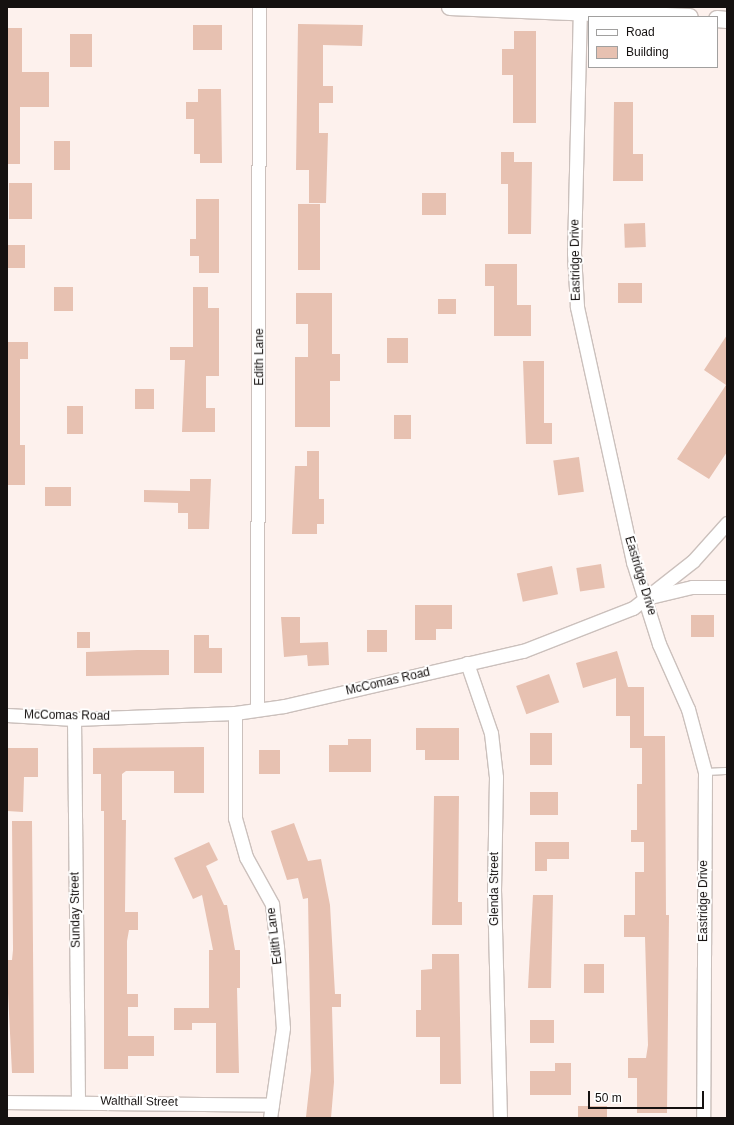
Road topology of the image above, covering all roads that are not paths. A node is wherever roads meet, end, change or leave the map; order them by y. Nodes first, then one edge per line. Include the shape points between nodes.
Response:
1 (260, 7) edge
2 (450, 7) edge
3 (579, 9) edge
4 (676, 16) edge
5 (727, 523) edge
6 (727, 587) edge
7 (646, 598) junction
8 (467, 663) junction
9 (257, 708) junction
10 (235, 713) junction
11 (7, 715) edge
12 (74, 719) junction
13 (727, 771) edge
14 (705, 772) junction
15 (7, 1102) edge
16 (78, 1102) junction
17 (271, 1112) edge
18 (500, 1118) edge
19 (703, 1118) edge

1 - 9 street, Edith Lane
2 - 3 street
3 - 4 street
3 - 7 street, Eastridge Drive via 574,253 577,307 633,562
5 - 7 street, McComas Road via 693,561
6 - 7 street via 692,587
7 - 8 street, McComas Road via 633,608 523,651
7 - 14 street, Eastridge Drive via 659,644 688,709
8 - 9 street, McComas Road via 284,706
8 - 18 street, Glenda Street via 491,733 496,777 494,890
9 - 10 street, McComas Road
10 - 12 street, McComas Road
10 - 17 street, Edith Lane via 235,818 246,857 272,904 277,946 283,1028
11 - 12 street, McComas Road
12 - 16 street, Sunday Street
13 - 14 lane
14 - 19 street, Eastridge Drive
15 - 16 street, Walthall Street
16 - 17 street, Walthall Street

